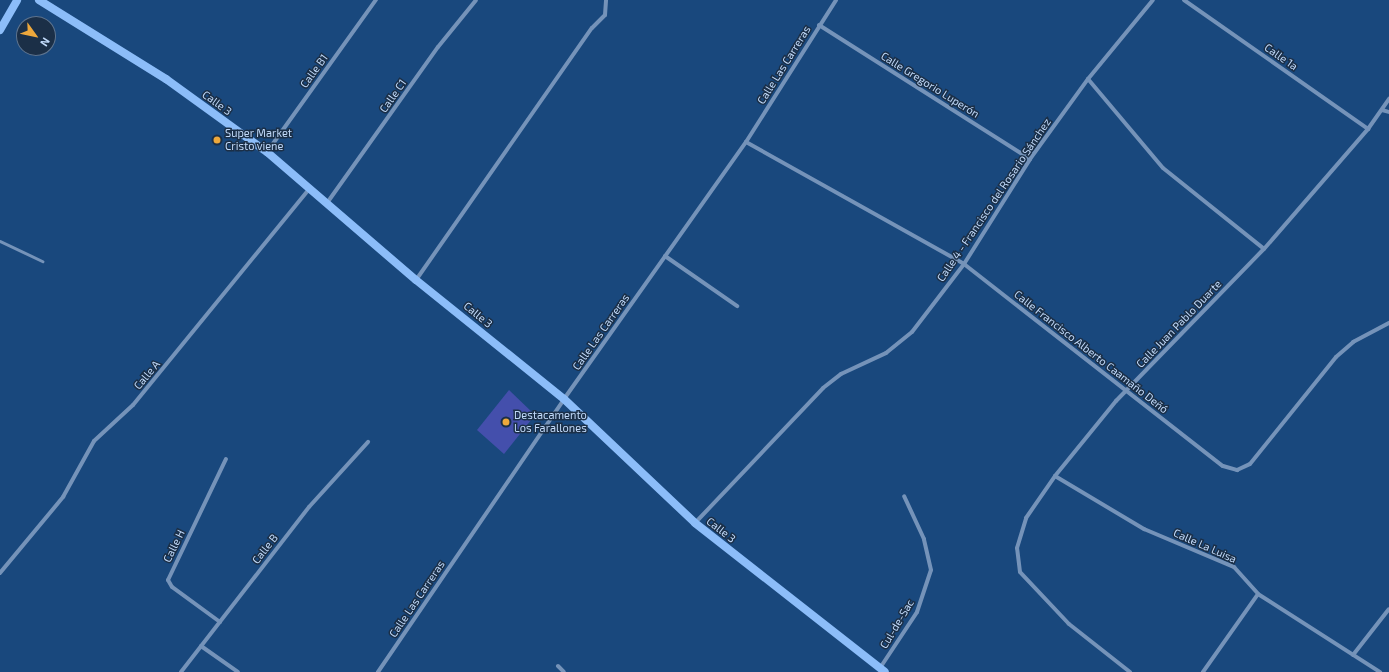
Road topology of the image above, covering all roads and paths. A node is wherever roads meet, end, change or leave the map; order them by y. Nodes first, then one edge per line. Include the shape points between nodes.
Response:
1 (17, 0) edge
2 (39, 0) edge
3 (376, 0) edge
4 (476, 0) edge
5 (606, 0) edge
6 (836, 0) edge
7 (1153, 0) edge
8 (1184, 0) edge
9 (819, 25) junction
10 (0, 30) edge
11 (1088, 79) junction
12 (1389, 99) edge
13 (1382, 110) junction
14 (1389, 112) edge
15 (1368, 129) junction
16 (746, 142) junction
17 (267, 152) junction
18 (1030, 159) junction
19 (311, 188) junction
20 (327, 204) junction
21 (0, 241) edge
22 (1264, 249) junction
23 (665, 256) junction
24 (42, 262) dead end
25 (964, 264) junction
26 (416, 280) junction
27 (737, 306) dead end
28 (1389, 323) edge
29 (1126, 391) junction
30 (564, 400) junction
31 (368, 442) dead end
32 (226, 459) dead end
33 (1055, 476) junction
34 (904, 496) dead end
35 (695, 523) junction
36 (0, 573) edge
37 (1258, 594) junction
38 (1389, 608) edge
39 (220, 622) junction
40 (201, 646) junction
41 (1353, 654) junction
42 (558, 666) dead end
43 (882, 670) edge
44 (181, 672) edge
45 (238, 672) edge
46 (378, 672) edge
47 (564, 672) edge
48 (1130, 672) edge
49 (1203, 672) edge
50 (1380, 672) edge

1 - 10 street
2 - 17 street, Calle 3 via 166,80
3 - 17 street, Calle B1
4 - 20 street, Calle C1 via 438,47
5 - 26 street via 605,15 592,28
6 - 9 street, Calle Las Carreras
7 - 11 street, Calle 4 - Francisco del Rosario Sánchez
8 - 15 street, Calle 1a
9 - 16 street, Calle Las Carreras
9 - 18 street, Calle Gregorio Luperón
11 - 18 street, Calle 4 - Francisco del Rosario Sánchez
11 - 22 street via 1163,168
12 - 13 street, Calle Juan Pablo Duarte
13 - 14 street
13 - 15 street, Calle Juan Pablo Duarte
15 - 22 street, Calle Juan Pablo Duarte
16 - 23 street, Calle Las Carreras
16 - 25 street, Calle Francisco Alberto Caamaño Deñó
17 - 19 street, Calle 3
18 - 25 street, Calle 4 - Francisco del Rosario Sánchez
19 - 20 street, Calle 3
19 - 36 street, Calle A via 138,400 94,441 63,498
20 - 26 street, Calle 3
21 - 24 lane
22 - 29 street, Calle Juan Pablo Duarte
23 - 27 street
23 - 30 street, Calle Las Carreras
25 - 29 street, Calle Francisco Alberto Caamaño Deñó
25 - 35 street, Calle 4 - Francisco del Rosario Sánchez via 912,332 886,353 841,374 823,388
26 - 30 street, Calle 3
28 - 29 street, Calle Francisco Alberto Caamaño Deñó via 1353,342 1336,357 1250,464 1237,470 1222,466
29 - 33 street, Calle Juan Pablo Duarte
30 - 35 street, Calle 3
30 - 46 street, Calle Las Carreras
31 - 39 street, Calle B via 309,507
32 - 39 street, Calle H via 168,580 172,586
33 - 37 street, Calle La Luisa via 1144,529 1234,567
33 - 48 street, Calle Juan Pablo Duarte via 1026,518 1017,548 1020,572 1069,624
34 - 43 street, Cul-de-Sac via 924,539 931,570 917,612
35 - 43 street, Calle 3
37 - 41 street, Calle La Luisa
37 - 49 street
38 - 41 street
39 - 40 street, Calle B
40 - 44 street, Calle B
40 - 45 street
41 - 50 street, Calle La Luisa
42 - 47 street

